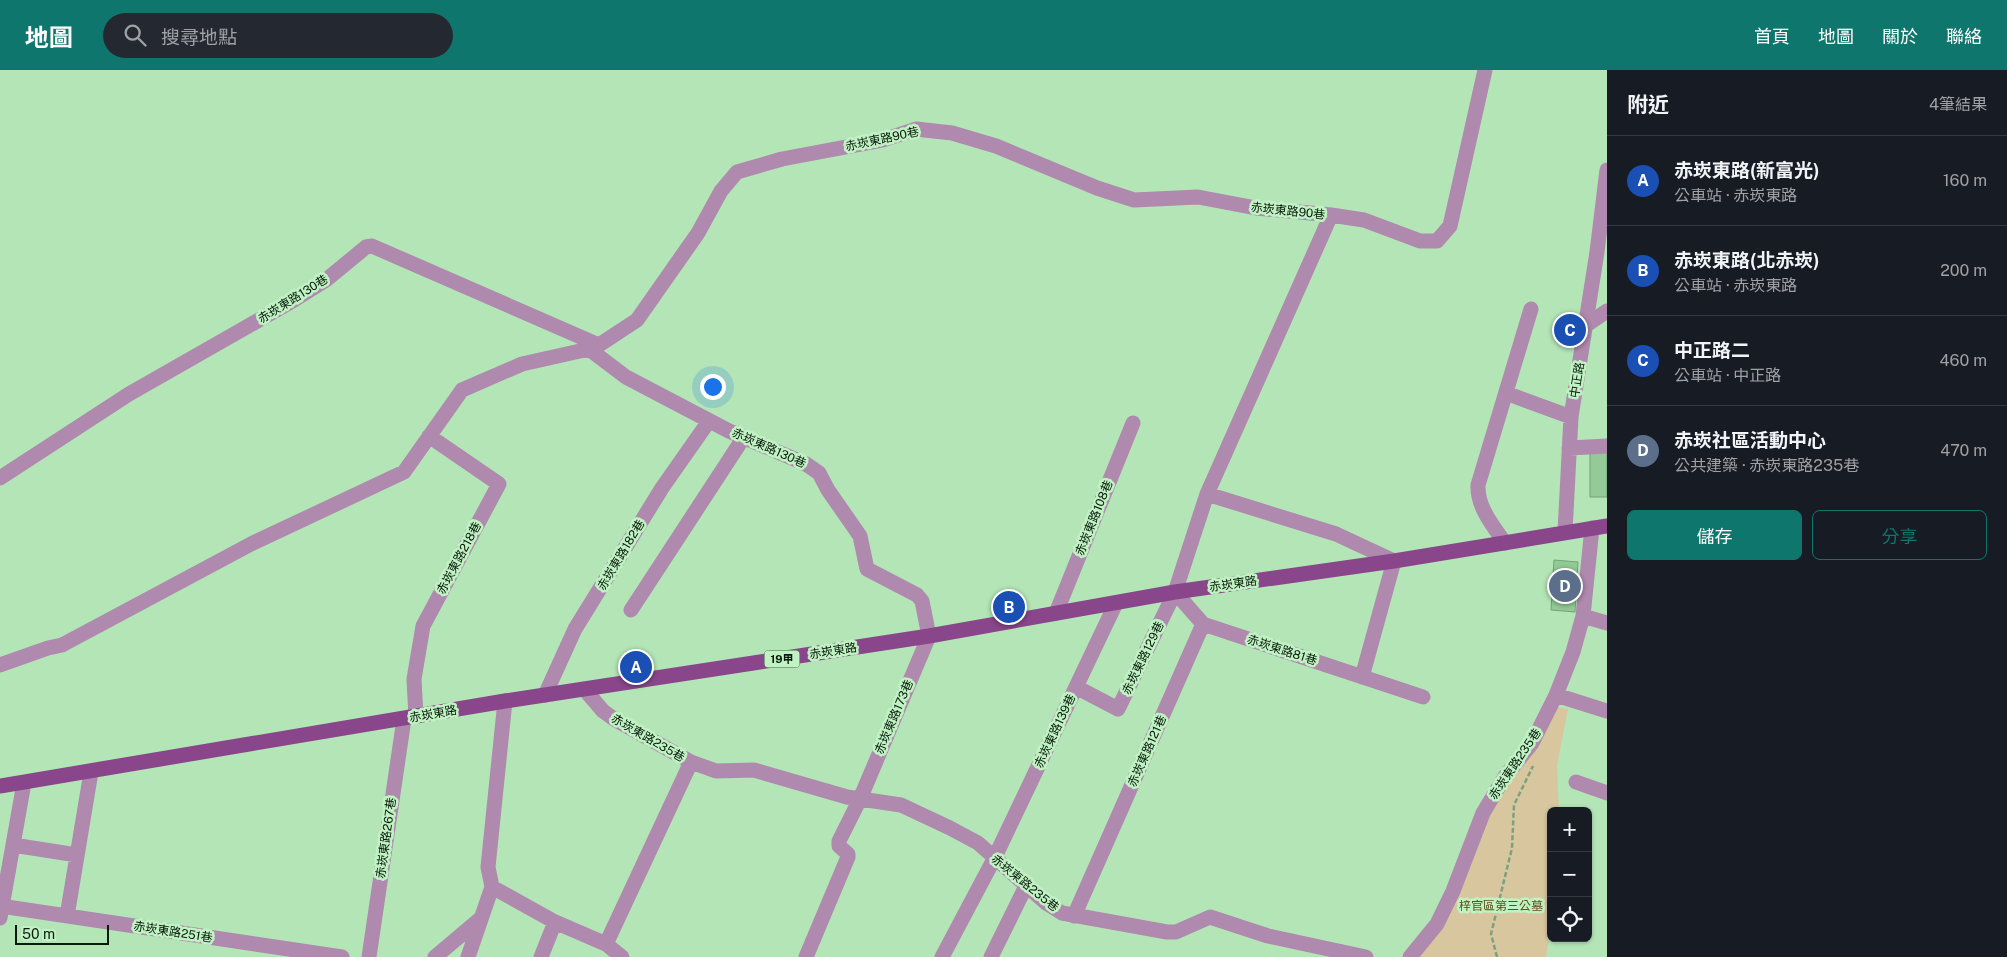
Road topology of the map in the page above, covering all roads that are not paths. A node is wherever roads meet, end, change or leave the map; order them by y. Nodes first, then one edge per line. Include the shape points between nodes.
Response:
1 (1485, 70) edge
2 (1607, 170) edge
3 (1331, 215) junction
4 (1602, 253) edge
5 (1531, 309) dead end
6 (1607, 311) edge
7 (1585, 326) junction
8 (594, 347) junction
9 (1506, 393) junction
10 (1571, 417) junction
11 (709, 421) junction
12 (1133, 423) dead end
13 (429, 436) junction
14 (744, 437) junction
15 (1607, 446) edge
16 (1569, 448) junction
17 (0, 478) edge
18 (1207, 494) junction
19 (1600, 527) edge
20 (1565, 532) junction
21 (1505, 543) junction
22 (1394, 561) junction
23 (1176, 592) junction
24 (1116, 603) junction
25 (631, 610) dead end
26 (1056, 614) junction
27 (1583, 616) junction
28 (1607, 623) edge
29 (1203, 624) junction
30 (929, 636) junction
31 (0, 665) edge
32 (1362, 677) junction
33 (1076, 687) junction
34 (585, 690) junction
35 (1556, 695) junction
36 (545, 696) junction
37 (1423, 697) dead end
38 (505, 701) junction
39 (1607, 711) edge
40 (410, 718) junction
41 (691, 762) junction
42 (91, 772) junction
43 (24, 782) junction
44 (1576, 782) dead end
45 (0, 786) edge
46 (1607, 792) edge
47 (860, 799) junction
48 (13, 845) junction
49 (77, 855) junction
50 (994, 859) junction
51 (1026, 886) junction
52 (492, 887) junction
53 (1, 910) edge
54 (67, 916) junction
55 (1074, 916) junction
56 (480, 919) junction
57 (555, 922) junction
58 (606, 944) junction
59 (342, 957) edge
60 (369, 957) edge
61 (435, 957) edge
62 (468, 957) edge
63 (542, 957) edge
64 (622, 957) edge
65 (806, 957) edge
66 (942, 957) edge
67 (990, 957) edge
68 (1366, 957) edge
69 (1410, 957) edge

1 - 3 street, 赤崁東路90巷 via 1450,226 1444,235 1437,241 1420,241 1372,223
2 - 4 street, 中正路
3 - 8 street, 赤崁東路90巷 via 1256,208 1198,197 1134,200 996,146 952,133 916,129 883,140 782,158 737,172 721,191 698,233 637,320
3 - 18 street, 赤崁東路90巷
4 - 7 street, 中正路
5 - 9 street
6 - 7 street
7 - 10 street, 中正路
8 - 11 street, 赤崁東路130巷 via 626,378
8 - 13 street via 522,364 462,390
8 - 17 street, 赤崁東路130巷 via 372,246 366,247 326,280 129,394
9 - 10 street
9 - 21 street via 1478,485 1478,495
10 - 16 street, 中正路
11 - 14 street, 赤崁東路130巷
11 - 36 street, 赤崁東路182巷 via 662,488 576,629
12 - 26 street, 赤崁東路108巷
13 - 31 street via 404,472 251,544 62,645
13 - 40 street, 赤崁東路218巷 via 499,484 423,626
14 - 25 street
14 - 30 street, 赤崁東路130巷 via 819,473 860,536 865,566 870,572 917,595 922,601
15 - 16 street
16 - 20 street, 中正路
18 - 22 street via 1336,534
18 - 23 street, 赤崁東路90巷
19 - 20 main road, 赤崁東路 / 19甲
19 - 27 street, 赤崁東路235巷
20 - 21 main road, 赤崁東路 / 19甲
21 - 22 main road, 赤崁東路 / 19甲
22 - 23 main road, 赤崁東路 / 19甲
22 - 32 street
23 - 24 main road, 赤崁東路 / 19甲
23 - 29 street
23 - 33 street, 赤崁東路129巷 via 1118,709
24 - 26 main road, 赤崁東路 / 19甲
24 - 33 street, 赤崁東路139巷
26 - 30 main road, 赤崁東路 / 19甲
27 - 28 street
27 - 35 street, 赤崁東路235巷
29 - 32 street, 赤崁東路81巷
29 - 55 street, 赤崁東路121巷
30 - 34 main road, 赤崁東路 / 19甲
30 - 47 street, 赤崁東路173巷
32 - 37 street, 赤崁東路81巷
33 - 50 street, 赤崁東路139巷
34 - 36 main road, 赤崁東路 / 19甲
34 - 41 street, 赤崁東路235巷 via 614,719
35 - 39 street
35 - 69 street, 赤崁東路235巷 via 1532,743 1504,778 1483,813 1437,924
36 - 38 main road, 赤崁東路 / 19甲
38 - 40 main road, 赤崁東路 / 19甲
38 - 52 street via 488,867
40 - 42 main road, 赤崁東路 / 19甲
40 - 60 street, 赤崁東路267巷
41 - 47 street, 赤崁東路235巷 via 725,772 754,770
41 - 58 street, 赤崁東路235巷
42 - 43 main road, 赤崁東路 / 19甲
42 - 49 street
43 - 45 main road, 赤崁東路 / 19甲
43 - 48 street
44 - 46 street
47 - 50 street, 赤崁東路235巷 via 894,804 918,813 978,843
47 - 65 street, 赤崁東路173巷 via 838,844 848,854 847,862
48 - 49 street
48 - 53 street
49 - 54 street
50 - 51 street, 赤崁東路235巷
50 - 66 street, 赤崁東路139巷
51 - 55 street, 赤崁東路235巷 via 1054,908
51 - 67 street
52 - 56 street
52 - 57 street
53 - 54 street, 赤崁東路251巷
54 - 59 street, 赤崁東路251巷
55 - 68 street, 赤崁東路235巷 via 1167,932 1176,932 1210,917 1268,936
56 - 61 street
56 - 62 street
57 - 58 street
57 - 63 street
58 - 64 street

